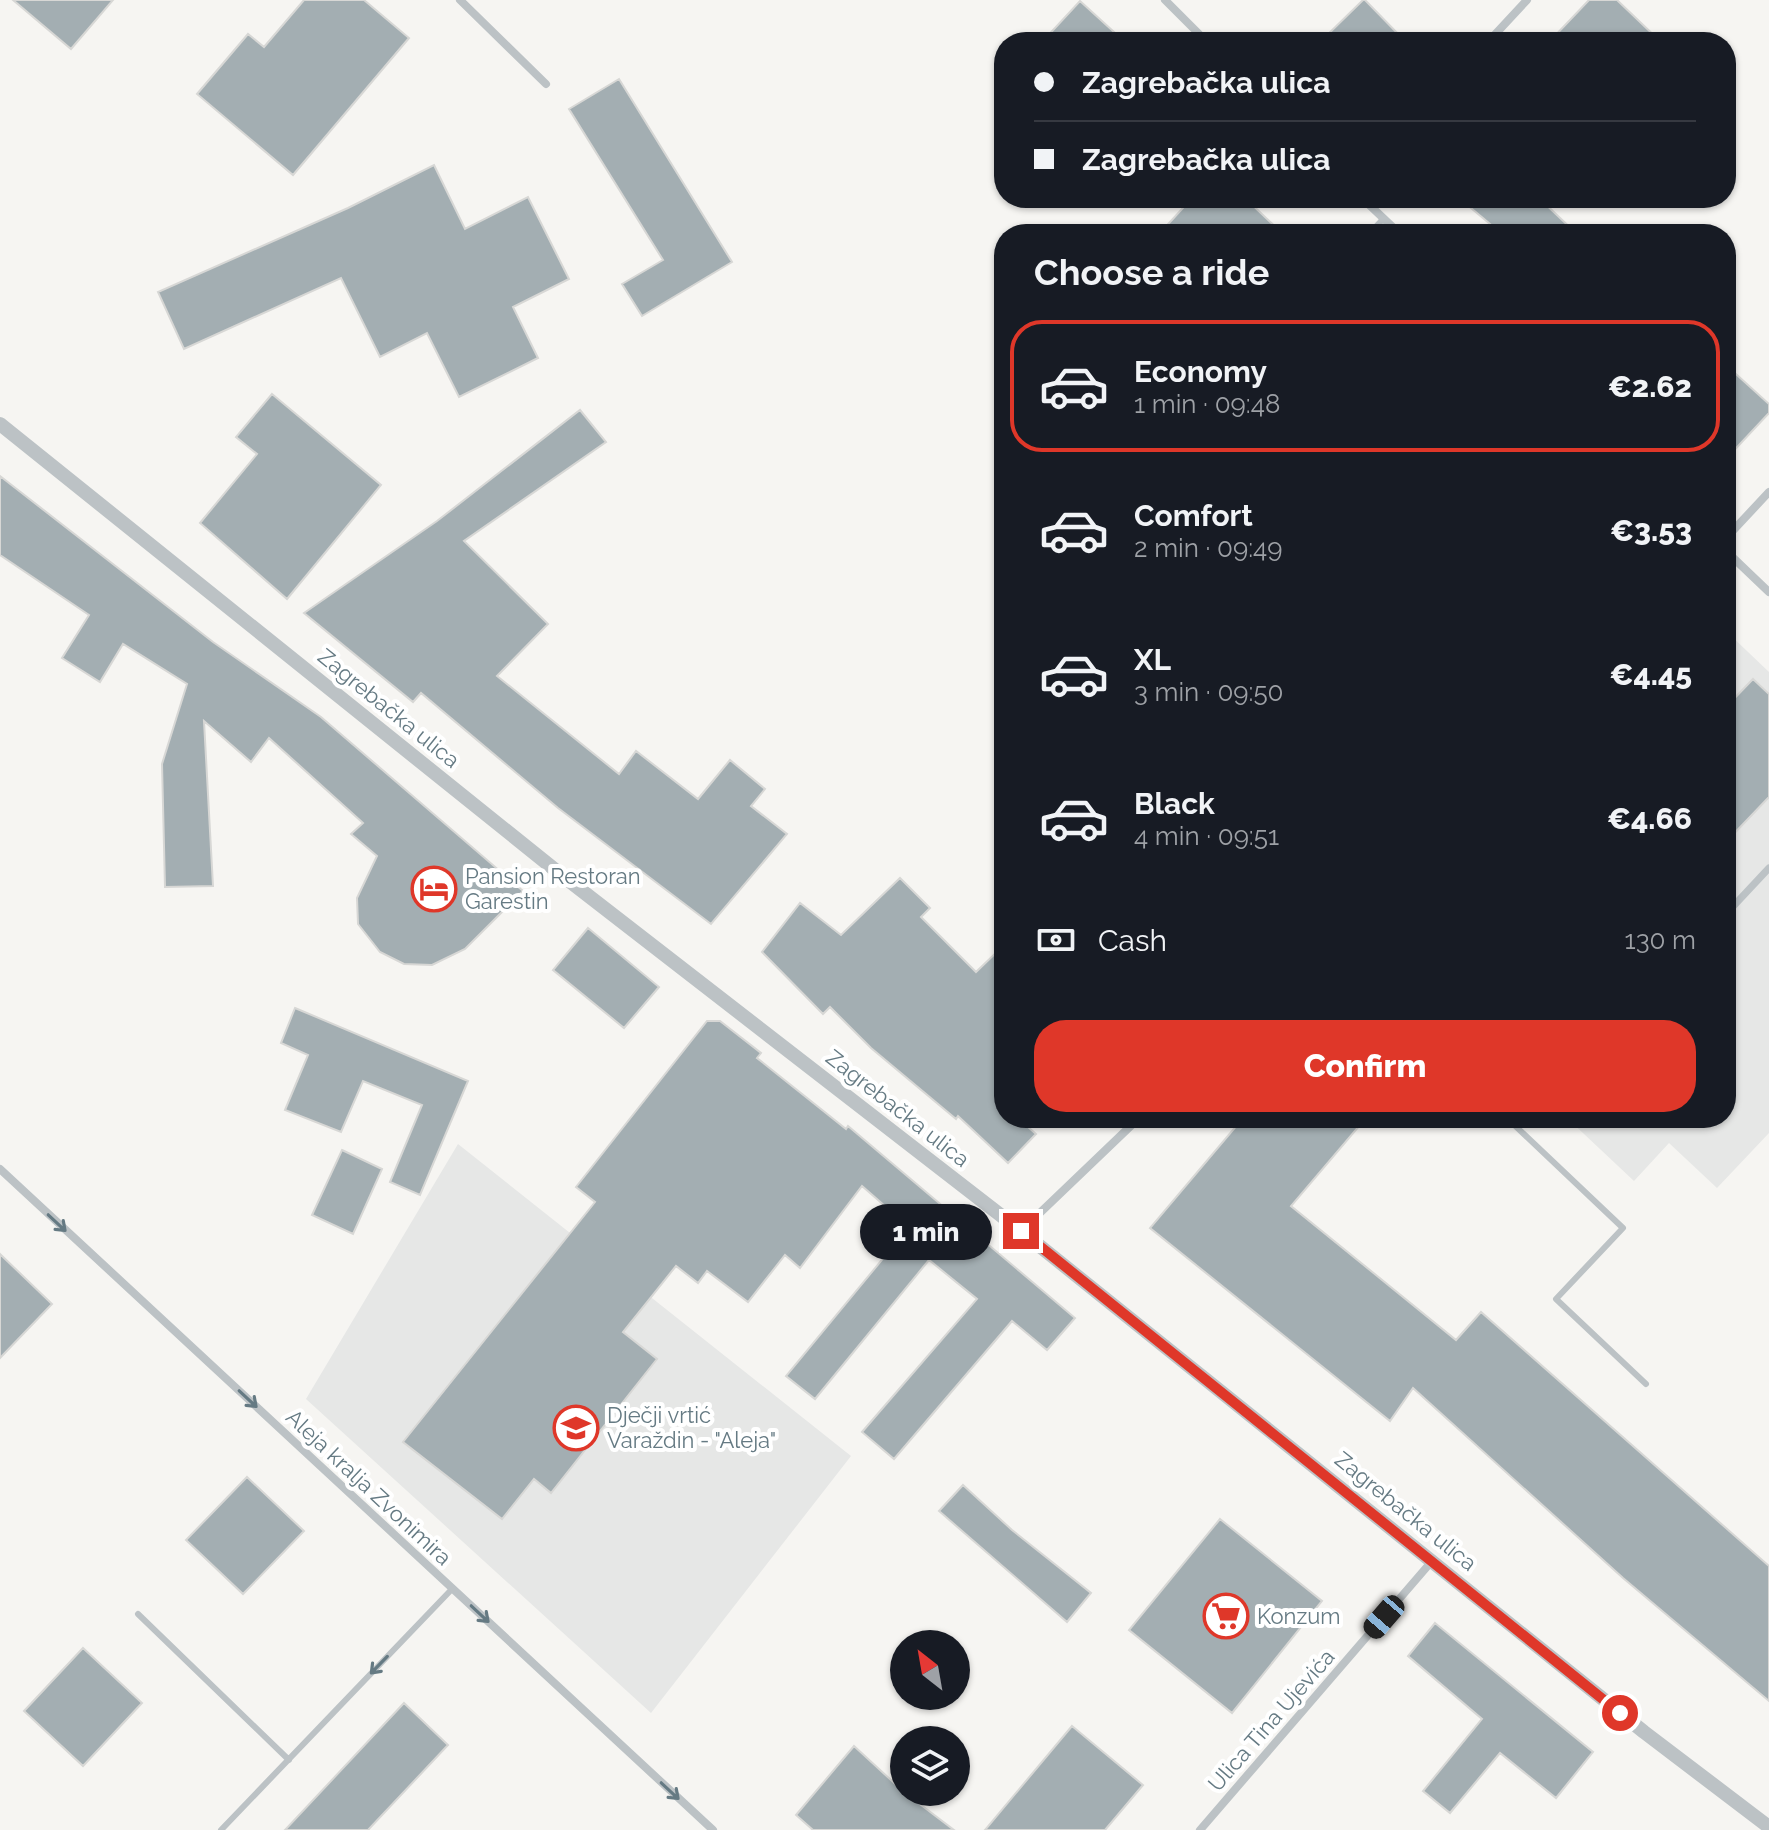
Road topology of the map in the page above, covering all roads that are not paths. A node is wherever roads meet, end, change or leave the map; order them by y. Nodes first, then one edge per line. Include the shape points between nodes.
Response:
1 (460, 0) edge
2 (1165, 0) edge
3 (1527, 0) edge
4 (1197, 32) edge
5 (1497, 32) edge
6 (546, 84) dead end
7 (1373, 208) edge
8 (1384, 218) junction
9 (1378, 224) edge
10 (1390, 224) edge
11 (0, 424) edge
12 (1769, 492) edge
13 (1736, 527) edge
14 (1736, 561) edge
15 (1769, 592) edge
16 (1769, 868) edge
17 (1736, 903) edge
18 (1129, 1128) edge
19 (1518, 1128) edge
20 (0, 1169) edge
21 (1021, 1231) junction
22 (1646, 1384) dead end
23 (1432, 1561) junction
24 (452, 1589) junction
25 (138, 1614) dead end
26 (289, 1760) junction
27 (1769, 1827) edge
28 (221, 1830) edge
29 (713, 1830) edge
30 (1200, 1830) edge

1 - 6 street
2 - 4 street
3 - 5 street
7 - 8 street
8 - 9 lane
8 - 10 street
11 - 21 street, Zagrebačka ulica via 572,882
12 - 13 street
14 - 15 street
16 - 17 street
18 - 21 street
19 - 22 lane via 1623,1228 1556,1299
20 -> 24 street, Aleja kralja Zvonimira
21 - 23 street, Zagrebačka ulica
23 - 27 street, Zagrebačka ulica
23 - 30 street, Ulica Tina Ujevića
24 -> 26 lane
24 -> 29 street, Aleja kralja Zvonimira
25 - 26 lane
26 - 28 lane

